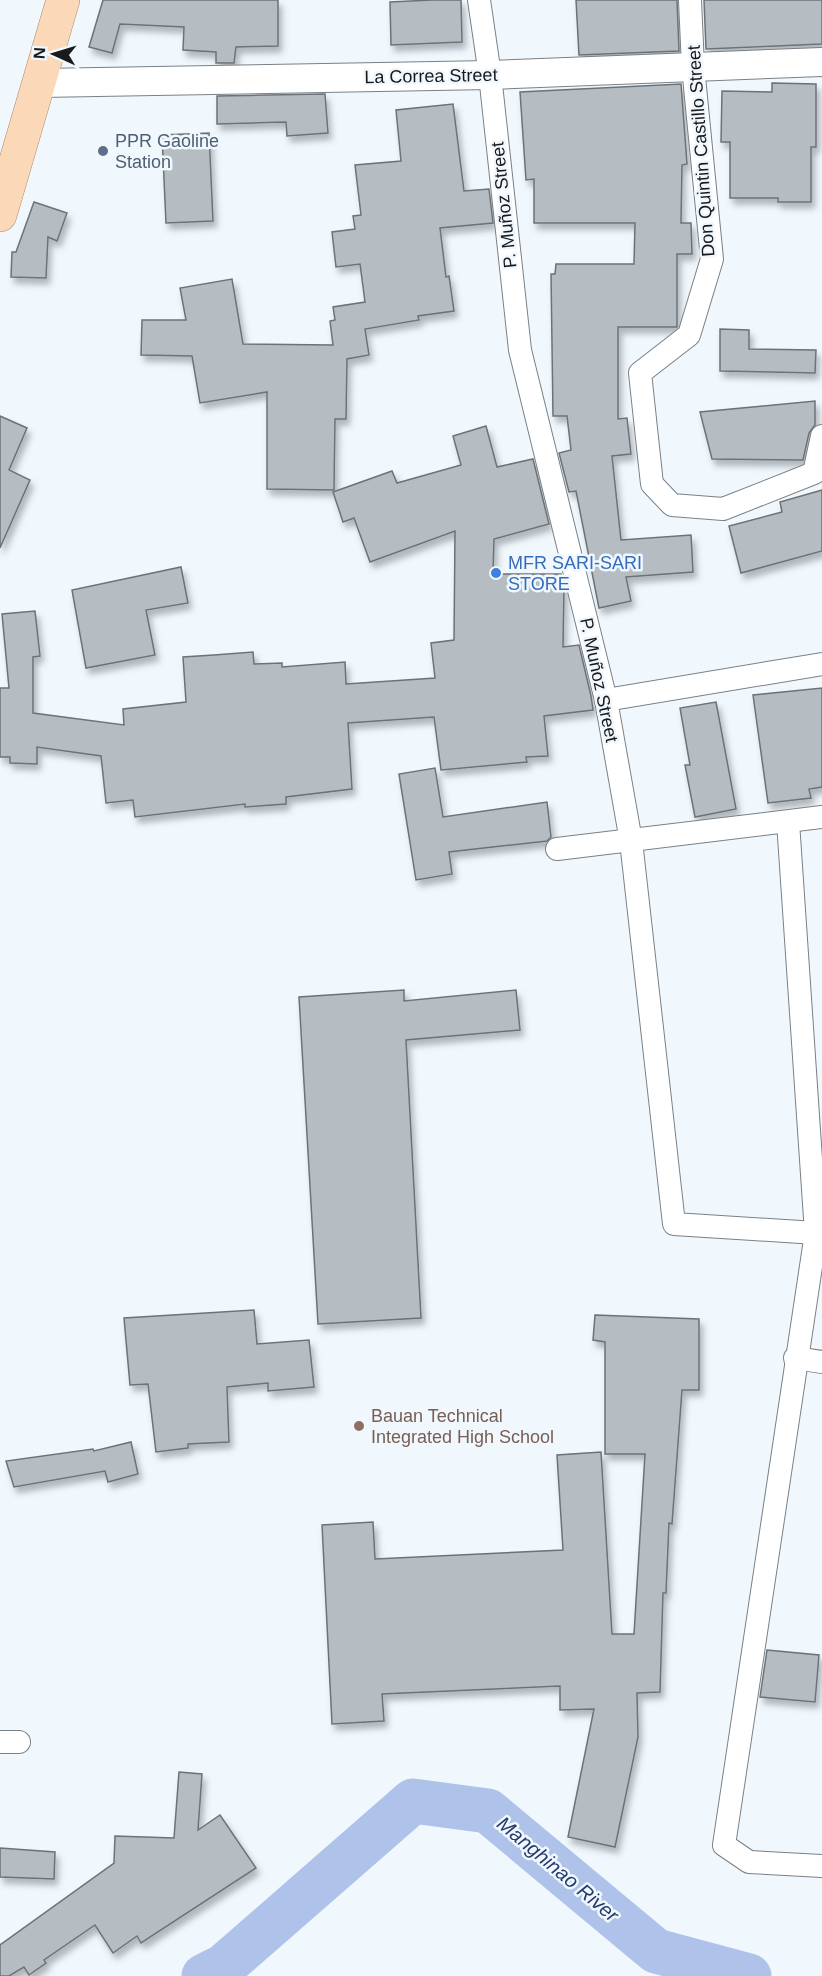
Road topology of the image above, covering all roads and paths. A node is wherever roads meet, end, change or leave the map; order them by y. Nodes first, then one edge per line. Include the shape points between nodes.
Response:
1 (63, 0) edge
2 (479, 0) edge
3 (690, 0) edge
4 (822, 62) edge
5 (693, 67) junction
6 (490, 75) junction
7 (40, 83) junction
8 (0, 215) edge
9 (822, 436) edge
10 (822, 664) edge
11 (606, 700) junction
12 (822, 817) edge
13 (788, 822) junction
14 (631, 841) junction
15 (557, 849) dead end
16 (816, 1233) junction
17 (795, 1358) junction
18 (822, 1362) edge
19 (822, 1866) edge

1 - 7 main road
2 - 6 street, P. Muñoz Street
3 - 5 street, Don Quintin Castillo Street
4 - 5 street, La Correa Street
5 - 6 street, La Correa Street
5 - 9 street, Don Quintin Castillo Street via 712,259 688,335 640,373 652,484 672,505 723,509 814,473
6 - 7 street, La Correa Street
6 - 11 street, P. Muñoz Street via 520,350
7 - 8 main road
10 - 11 street
11 - 14 street, P. Muñoz Street
12 - 13 street
13 - 14 street
13 - 16 street
14 - 15 street
14 - 16 street, P. Muñoz Street via 674,1224
16 - 17 street
17 - 18 street
17 - 19 street via 723,1845 749,1862

